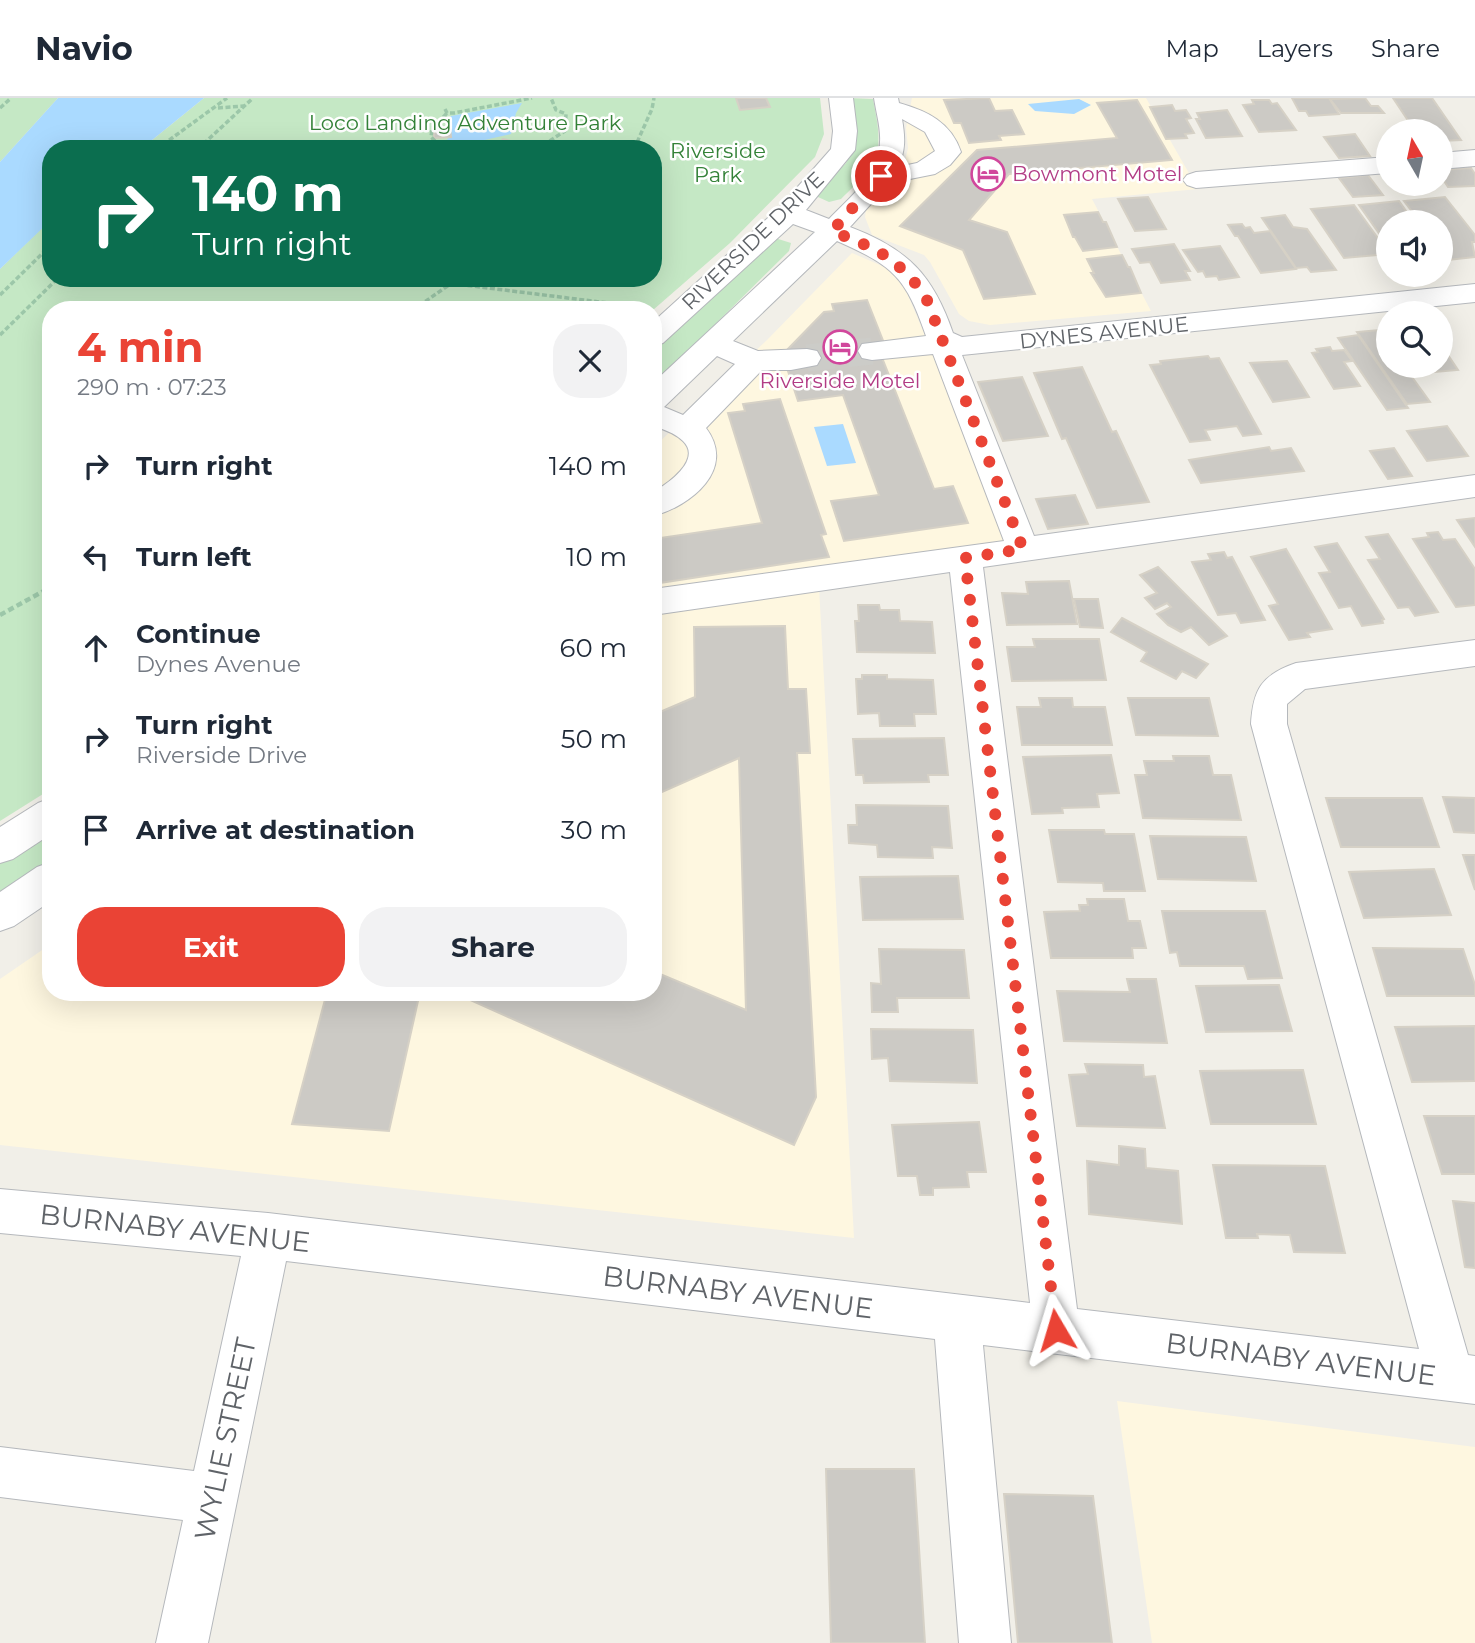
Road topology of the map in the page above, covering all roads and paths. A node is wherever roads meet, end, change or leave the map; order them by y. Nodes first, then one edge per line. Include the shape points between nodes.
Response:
1 (11, 98) edge
2 (227, 98) edge
3 (253, 98) edge
4 (532, 98) edge
5 (551, 98) edge
6 (654, 98) edge
7 (841, 98) edge
8 (887, 103) edge
9 (245, 106) junction
10 (0, 108) edge
11 (215, 108) junction
12 (170, 140) edge
13 (208, 140) edge
14 (434, 140) edge
15 (551, 140) edge
16 (638, 140) edge
17 (1475, 158) edge
18 (1453, 160) edge
19 (1376, 166) edge
20 (881, 176) junction
21 (1196, 180) dead end
22 (789, 213) junction
23 (832, 231) junction
24 (42, 254) edge
25 (49, 287) edge
26 (445, 287) edge
27 (482, 287) edge
28 (1475, 293) edge
29 (0, 295) edge
30 (425, 301) edge
31 (592, 301) edge
32 (662, 310) edge
33 (679, 312) junction
34 (662, 328) edge
35 (0, 335) edge
36 (942, 341) junction
37 (713, 343) junction
38 (872, 351) tunnel mouth
39 (807, 358) tunnel mouth
40 (755, 361) junction
41 (662, 391) edge
42 (662, 418) edge
43 (687, 430) junction
44 (1475, 486) edge
45 (662, 502) edge
46 (1023, 549) junction
47 (965, 558) junction
48 (42, 592) edge
49 (662, 600) edge
50 (0, 615) edge
51 (1475, 653) edge
52 (42, 820) edge
53 (0, 847) edge
54 (42, 885) edge
55 (0, 914) edge
56 (0, 1211) edge
57 (268, 1236) junction
58 (957, 1318) junction
59 (1056, 1330) junction
60 (1463, 1378) edge
61 (0, 1472) edge
62 (212, 1498) junction
63 (182, 1643) edge
64 (985, 1643) edge

1 - 10 path
2 - 11 path
3 - 9 path
4 - 14 path via 446,111 432,129
5 - 15 path via 556,110 566,114 565,131
6 - 16 path
7 - 22 street, RIVERSIDE DRIVE via 843,150
8 - 20 street, RIVERSIDE DRIVE via 893,141
8 - 20 street via 928,122 946,139 948,152 939,165
9 - 11 path
9 - 13 path
11 - 12 path
17 - 18 street
19 - 21 street
20 - 23 street, RIVERSIDE DRIVE
22 - 23 street
22 - 33 street, RIVERSIDE DRIVE
23 - 36 street via 882,251 905,270 925,295
23 - 37 street, RIVERSIDE DRIVE
24 - 29 path
25 - 35 path
26 - 30 path
27 - 31 path
28 - 36 street, DYNES AVENUE via 979,346
32 - 33 path
33 - 34 street, RIVERSIDE DRIVE
36 - 38 street, DYNES AVENUE
36 - 46 street
37 - 40 street
37 - 41 street, RIVERSIDE DRIVE
39 - 40 street
40 - 43 street
42 - 43 street
43 - 45 street via 703,448 701,467
44 - 46 street
46 - 47 street
47 - 49 street
47 - 59 street
48 - 50 path
51 - 60 street via 1296,677 1270,698 1269,723
52 - 53 street
54 - 55 street
56 - 57 street, BURNABY AVENUE
57 - 58 street, BURNABY AVENUE
57 - 62 street, WYLIE STREET
58 - 59 street, BURNABY AVENUE
58 - 64 street
59 - 60 street, BURNABY AVENUE
61 - 62 street
62 - 63 street, WYLIE STREET

